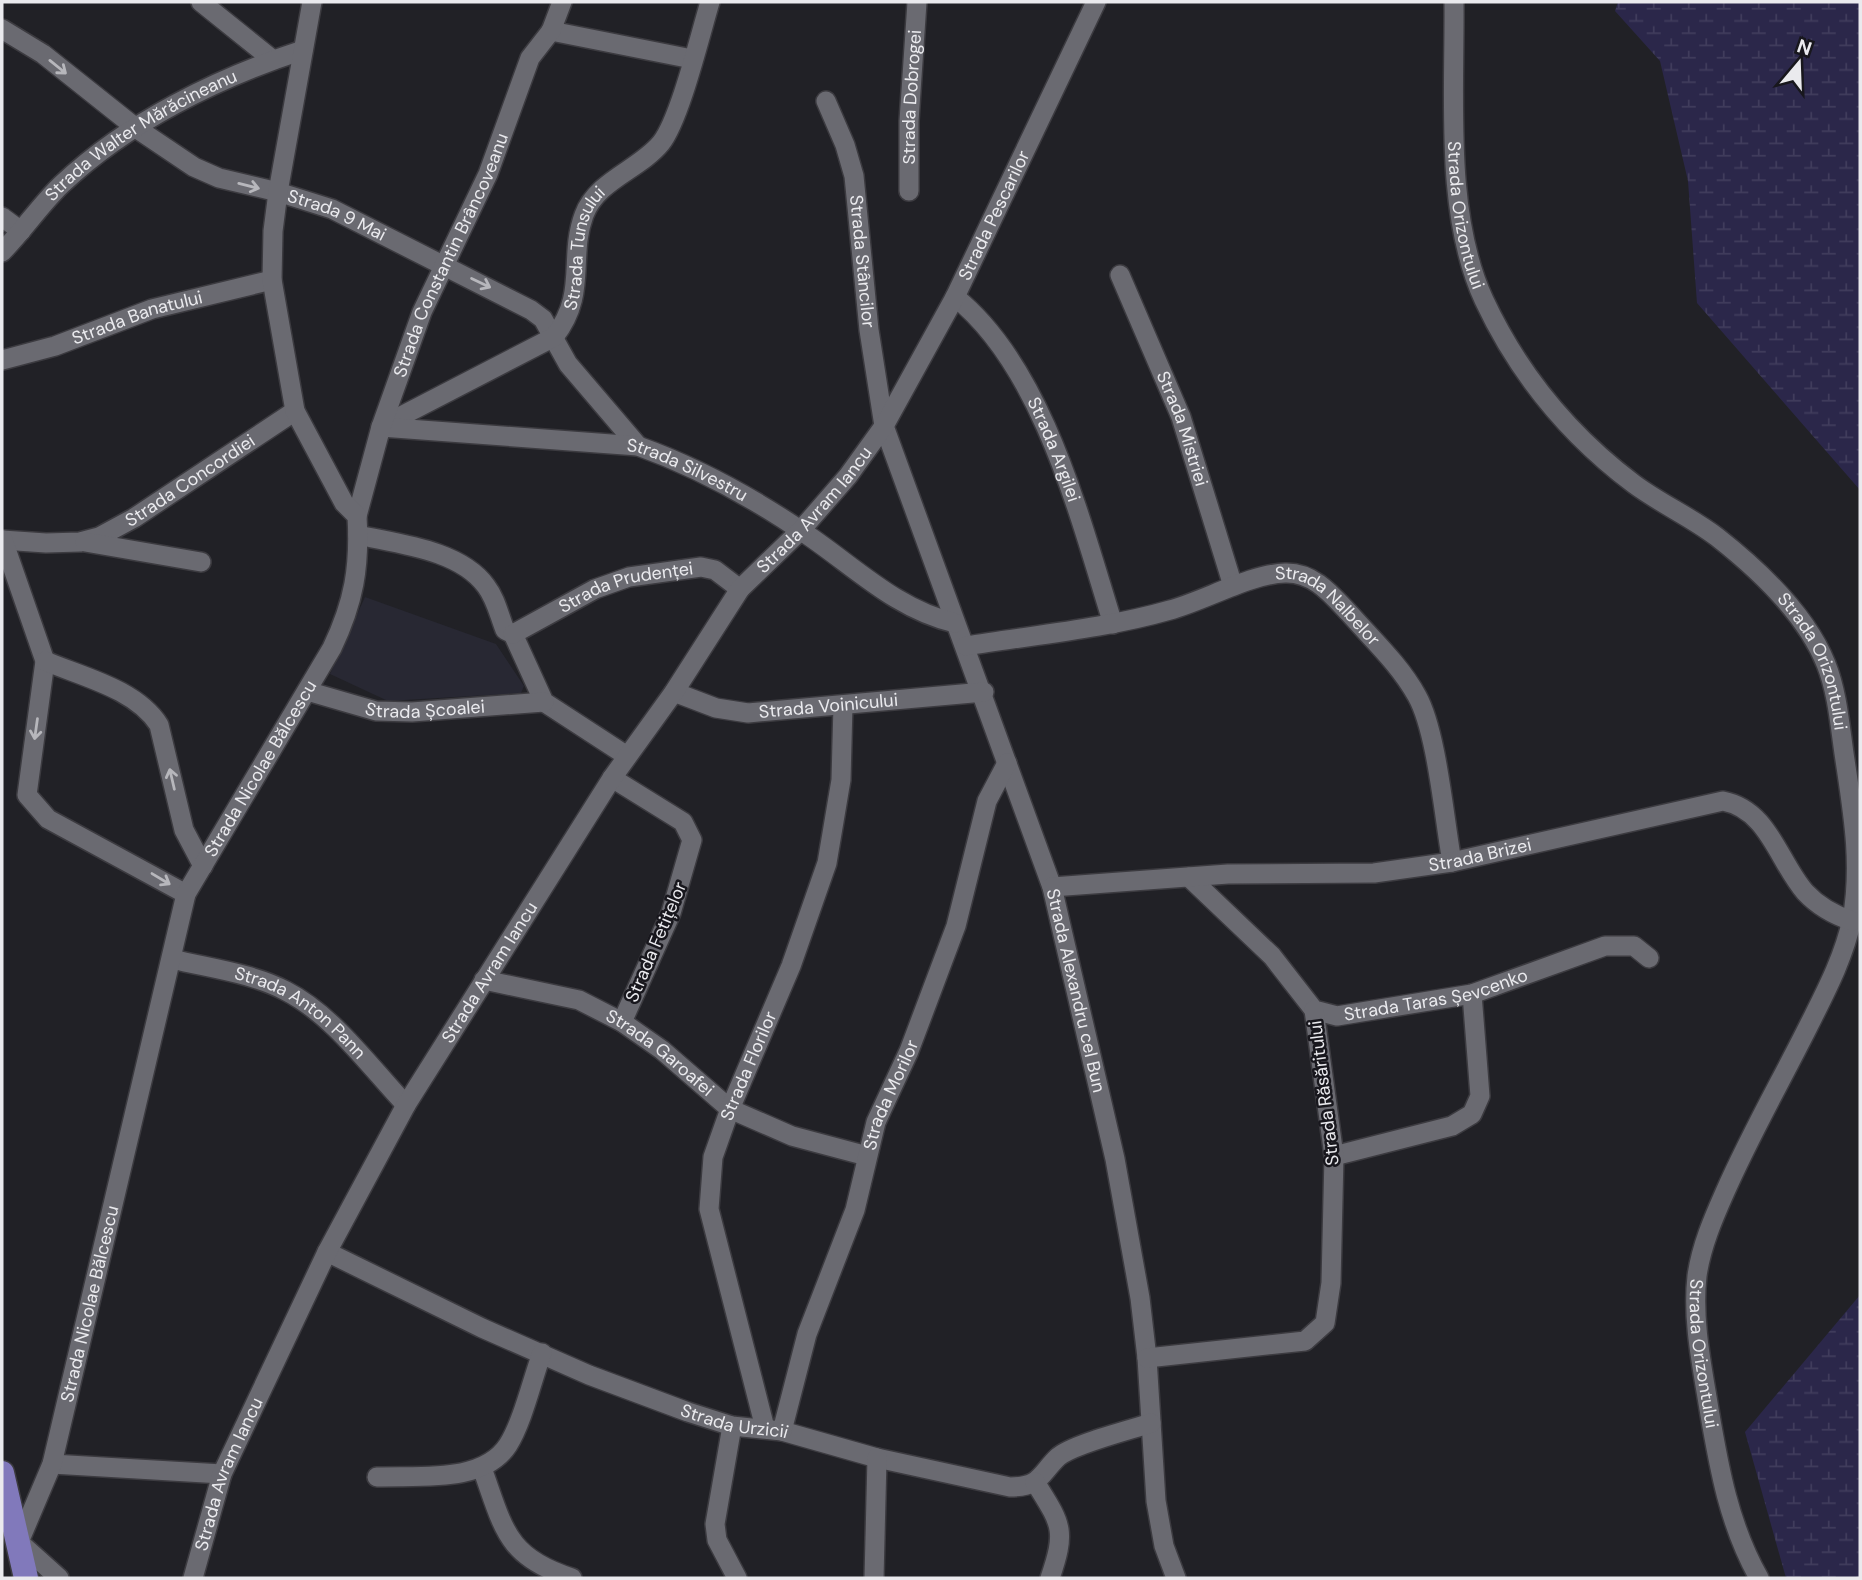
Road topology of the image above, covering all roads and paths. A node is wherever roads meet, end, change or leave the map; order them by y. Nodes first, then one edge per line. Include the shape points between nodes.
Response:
1 (201, 2) edge
2 (312, 2) edge
3 (562, 2) edge
4 (710, 2) edge
5 (917, 2) edge
6 (1096, 2) edge
7 (1454, 2) edge
8 (2, 29) edge
9 (551, 31) junction
10 (303, 50) junction
11 (692, 59) junction
12 (273, 60) junction
13 (826, 101) dead end
14 (136, 128) junction
15 (909, 191) dead end
16 (278, 192) junction
17 (2, 217) edge
18 (21, 231) junction
19 (2, 252) edge
20 (445, 265) junction
21 (1120, 275) dead end
22 (272, 280) junction
23 (955, 297) junction
24 (554, 337) junction
25 (2, 360) edge
26 (295, 411) junction
27 (884, 426) junction
28 (381, 427) junction
29 (638, 446) junction
30 (358, 525) junction
31 (801, 530) junction
32 (2, 540) edge
33 (80, 542) junction
34 (201, 562) dead end
35 (1233, 586) junction
36 (740, 589) junction
37 (955, 623) junction
38 (1113, 624) junction
39 (513, 634) junction
40 (966, 646) junction
41 (45, 661) junction
42 (307, 691) junction
43 (674, 692) junction
44 (984, 692) junction
45 (544, 702) junction
46 (843, 705) junction
47 (627, 756) junction
48 (1007, 763) junction
49 (612, 778) junction
50 (1452, 862) junction
51 (203, 866) junction
52 (1189, 877) junction
53 (1052, 887) junction
54 (186, 894) junction
55 (1852, 921) junction
56 (1649, 958) dead end
57 (172, 959) junction
58 (484, 980) junction
59 (1472, 994) junction
60 (1314, 1010) junction
61 (622, 1021) junction
62 (407, 1105) junction
63 (730, 1109) junction
64 (867, 1156) junction
65 (1334, 1156) junction
66 (327, 1252) junction
67 (541, 1353) junction
68 (1147, 1358) junction
69 (1151, 1423) junction
70 (732, 1426) junction
71 (773, 1429) junction
72 (877, 1458) junction
73 (52, 1464) junction
74 (482, 1468) junction
75 (2, 1473) edge
76 (222, 1474) junction
77 (377, 1477) dead end
78 (1035, 1482) junction
79 (19, 1542) junction
80 (26, 1578) edge
81 (59, 1578) edge
82 (193, 1578) edge
83 (572, 1578) edge
84 (737, 1578) edge
85 (874, 1578) edge
86 (1050, 1578) edge
87 (1176, 1578) edge
88 (1759, 1578) edge

1 - 12 street
2 - 10 street
3 - 9 street, Strada Constantin Brâncoveanu
4 - 11 street, Strada Tunsului
5 - 15 street, Strada Dobrogei
6 - 23 street, Strada Pescarilor
7 - 55 street, Strada Orizontului via 1456,168 1470,261 1483,298 1522,369 1555,414 1636,486 1716,536 1771,585 1808,631 1825,663 1836,700 1859,880
8 -> 14 street, Strada 9 Mai via 43,54
9 - 11 street
9 - 20 street, Strada Constantin Brâncoveanu via 530,58 488,174
10 - 12 street, Strada Walter Mărăcineanu
10 - 16 street
11 - 24 street, Strada Tunsului via 662,142 595,196 584,214 572,302 567,320
12 - 14 street, Strada Walter Mărăcineanu via 214,85
13 - 27 street, Strada Stâncilor via 854,176
14 -> 16 street, Strada 9 Mai via 194,167 238,184
14 - 18 street, Strada Walter Mărăcineanu via 92,158
16 - 20 street, Strada 9 Mai via 332,209
16 - 22 street
17 - 18 street
18 - 19 street, Strada Walter Mărăcineanu
20 -> 24 street, Strada 9 Mai via 531,310
20 - 28 street, Strada Constantin Brâncoveanu via 407,351
21 - 35 street, Strada Mistriei via 1181,417
22 - 25 street, Strada Banatului via 152,309 55,346
22 - 26 street
23 - 27 street, Strada Pescarilor
23 - 38 street, Strada Argilei via 993,333 1024,383 1059,461
24 - 28 street
24 - 29 street, Strada 9 Mai via 568,363
26 - 30 street
26 - 33 street, Strada Concordiei via 134,518
27 - 31 street, Strada Avram Iancu
27 - 37 street, Strada Alexandru cel Bun
28 - 29 street, Strada Silvestru
28 - 30 street, Strada Constantin Brâncoveanu
29 - 31 street, Strada Silvestru via 671,458
30 - 39 street via 466,567 486,586 505,630
30 - 42 street, Strada Nicolae Bălcescu via 358,566 349,613
31 - 36 street, Strada Avram Iancu
31 - 37 street, Strada Silvestru via 876,586 919,611
32 - 33 street, Strada Concordiei
32 - 41 street
33 - 34 street, Strada Concordiei
35 - 38 street, Strada Nalbelor via 1171,610
35 - 50 street, Strada Nalbelor via 1285,573 1307,576 1323,586 1408,680 1429,729
36 - 39 street, Strada Prudenței via 715,570 701,567 629,578 595,589
36 - 43 street, Strada Avram Iancu
37 - 40 street, Strada Alexandru cel Bun
38 - 40 street, Strada Nalbelor
39 - 45 street
40 - 44 street, Strada Alexandru cel Bun
51 -> 41 street via 184,830 159,726 151,712 128,696
41 -> 54 street via 27,795 48,819
42 - 45 street, Strada Școalei via 376,711
42 - 51 street, Strada Nicolae Bălcescu
43 - 46 street, Strada Voinicului via 716,708 748,713
43 - 47 street, Strada Avram Iancu
44 - 46 street, Strada Voinicului
44 - 48 street, Strada Alexandru cel Bun
45 - 47 street
46 - 63 street, Strada Florilor via 841,780 827,863 791,966
47 - 49 street, Strada Avram Iancu
48 - 53 street, Strada Alexandru cel Bun
48 - 64 street, Strada Morilor via 987,801 956,926 909,1051 876,1122
49 - 58 street, Strada Avram Iancu
49 - 61 street, Strada Fetițelor via 683,822 692,840 671,913
50 - 52 street, Strada Brizei via 1374,873
50 - 55 street, Strada Brizei via 1723,801 1750,811 1805,892 1832,914
51 - 54 street, Strada Nicolae Bălcescu
52 - 53 street, Strada Brizei
52 - 60 street via 1272,956
53 - 68 street, Strada Alexandru cel Bun via 1115,1159
54 - 57 street, Strada Nicolae Bălcescu
55 - 88 street, Strada Orizontului via 1833,978 1718,1208 1697,1277 1697,1332 1726,1499 1742,1548
56 - 59 street, Strada Taras Șevcenko via 1634,946 1605,946
57 - 62 street, Strada Anton Pann via 285,990 317,1014
57 - 73 street, Strada Nicolae Bălcescu
58 - 61 street, Strada Garoafei via 579,1000
58 - 62 street, Strada Avram Iancu
59 - 60 street, Strada Taras Șevcenko via 1337,1016
59 - 65 street via 1480,1096 1472,1114 1452,1126
60 - 65 street, Strada Răsăritului
61 - 63 street, Strada Garoafei via 662,1049
62 - 66 street, Strada Avram Iancu
63 - 64 street, Strada Garoafei via 792,1136
63 - 71 street, Strada Florilor via 713,1157 709,1209
64 - 71 street, Strada Morilor via 845,1239
65 - 68 street, Strada Răsăritului via 1332,1260 1325,1323 1317,1334 1305,1341
66 - 67 street, Strada Urzicii
66 - 76 street, Strada Avram Iancu
67 - 70 street, Strada Urzicii
67 - 74 street via 509,1443
68 - 69 street, Strada Alexandru cel Bun
69 - 78 street via 1066,1451
69 - 87 street, Strada Alexandru cel Bun via 1158,1520
70 - 71 street, Strada Urzicii
70 - 84 street via 715,1524 717,1540
71 - 72 street, Strada Urzicii
72 - 78 street, Strada Urzicii via 1010,1486
72 - 85 street
73 - 76 street
73 - 79 street, Strada Nicolae Bălcescu
74 - 77 street
74 - 83 street via 513,1543 528,1560
75 - 79 main road
76 - 82 street, Strada Avram Iancu
78 - 86 street via 1060,1528
79 - 80 main road
79 - 81 street

